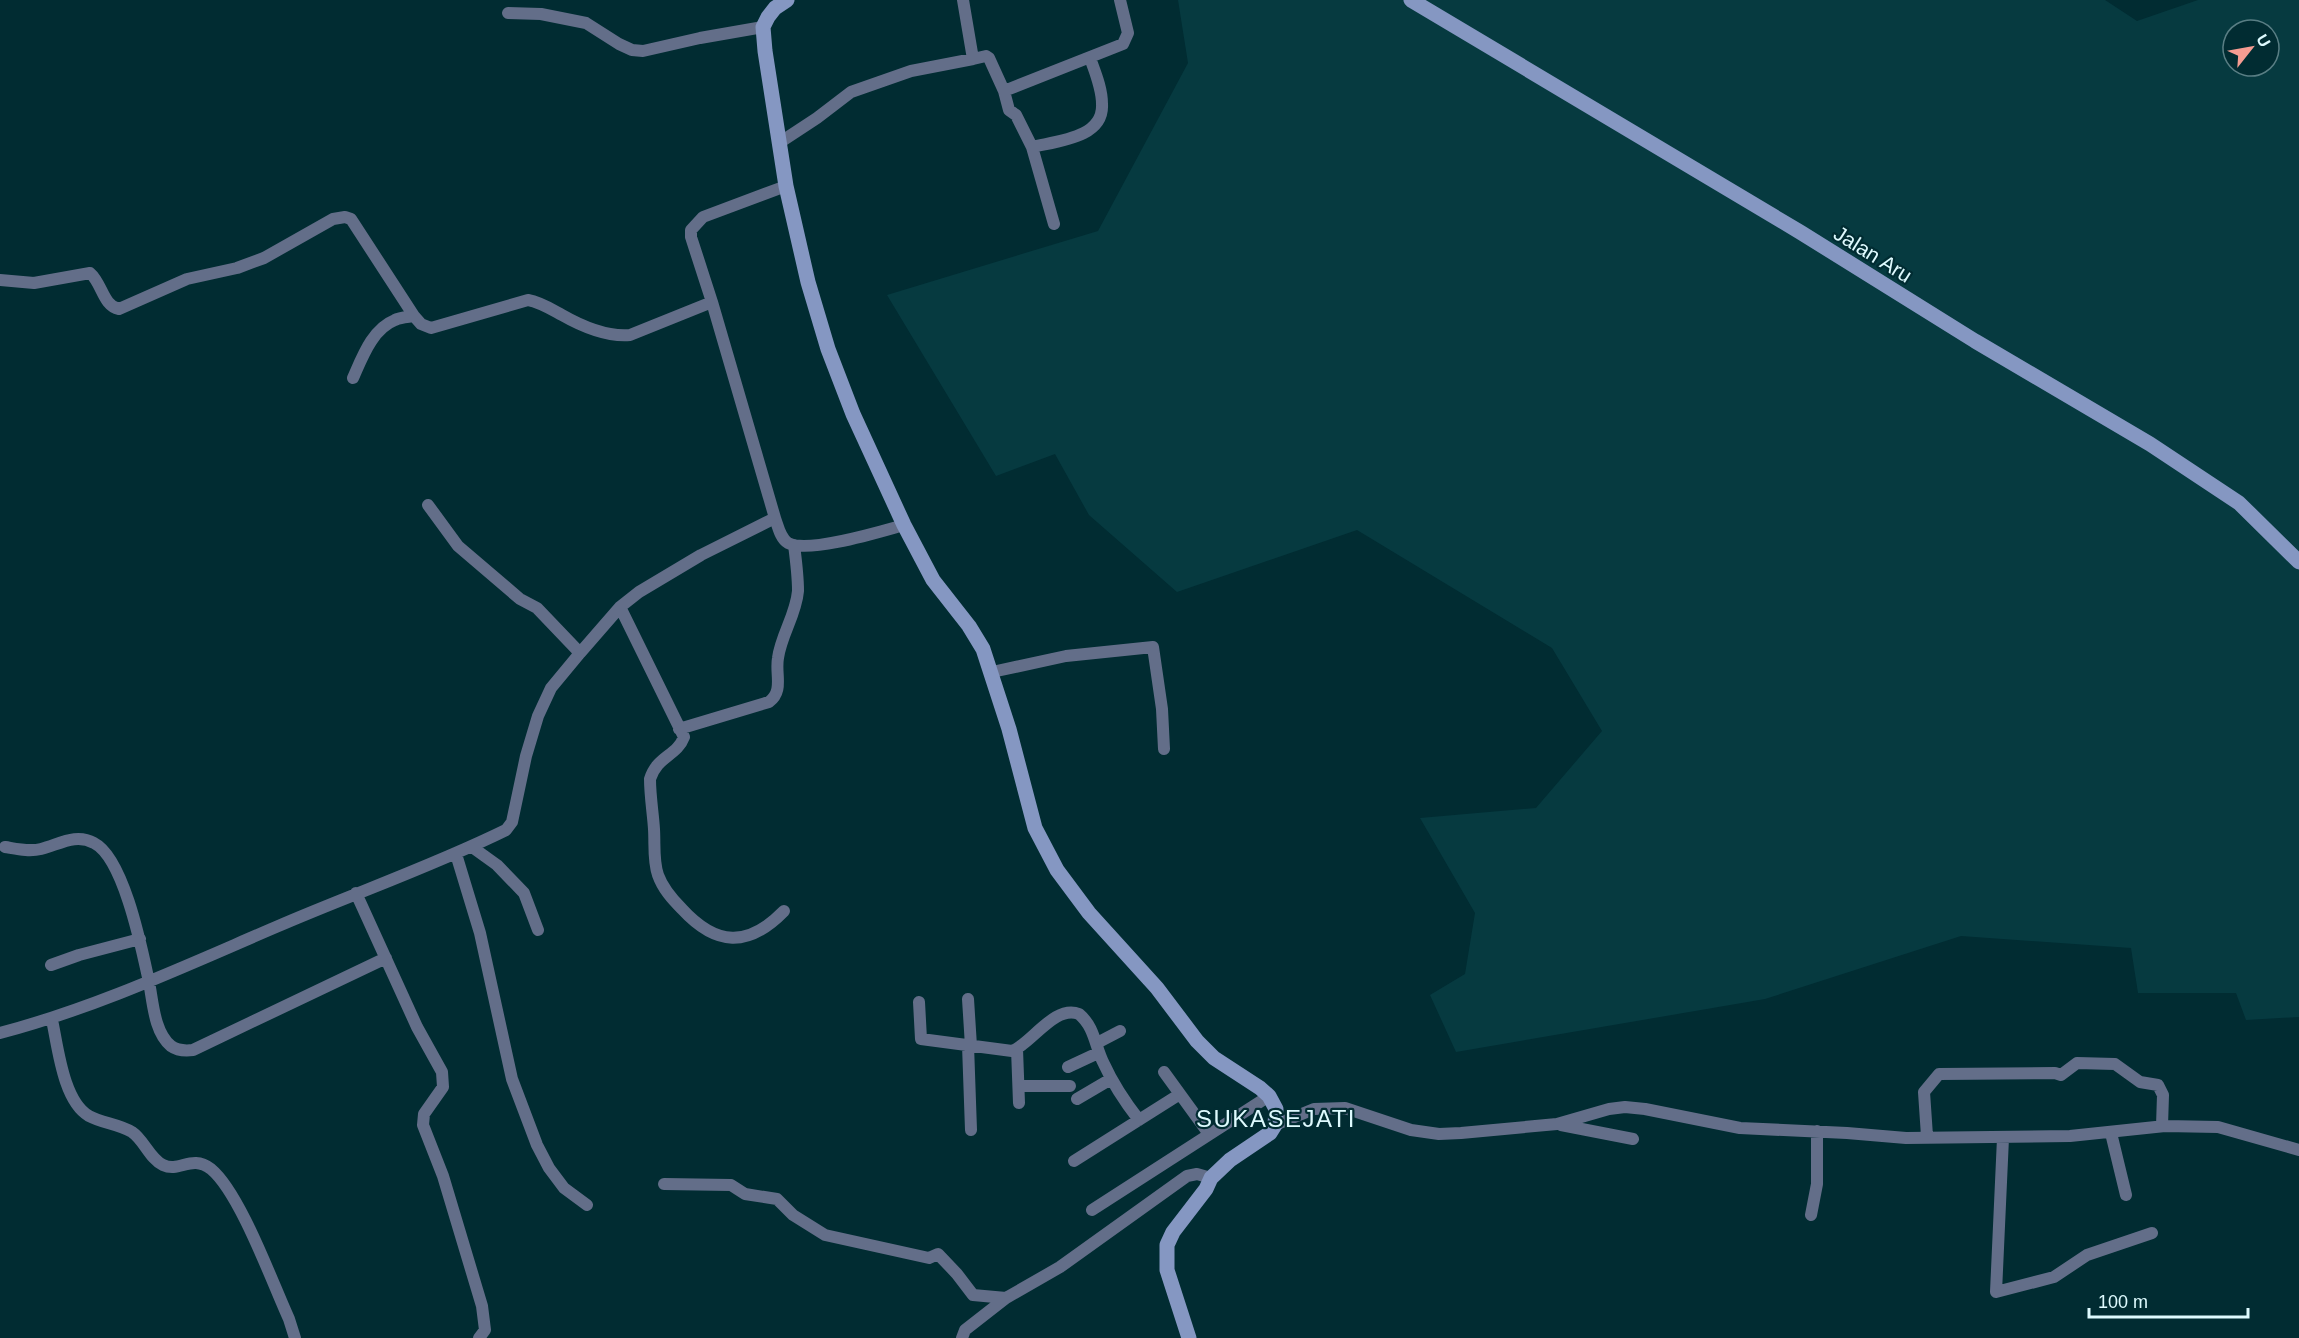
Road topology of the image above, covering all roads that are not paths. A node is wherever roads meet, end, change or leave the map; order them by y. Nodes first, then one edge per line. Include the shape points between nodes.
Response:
1 (786, 0) edge
2 (963, 0) edge
3 (1120, 0) edge
4 (1410, 0) edge
5 (508, 13) dead end
6 (763, 27) junction
7 (1090, 58) junction
8 (973, 59) junction
9 (1004, 91) junction
10 (779, 142) junction
11 (1032, 147) junction
12 (786, 186) junction
13 (1054, 224) dead end
14 (0, 280) edge
15 (712, 302) junction
16 (414, 316) junction
17 (353, 378) dead end
18 (428, 505) dead end
19 (775, 518) junction
20 (904, 525) junction
21 (794, 545) junction
22 (2299, 562) edge
23 (620, 607) junction
24 (580, 653) junction
25 (992, 672) junction
26 (679, 729) junction
27 (1164, 749) dead end
28 (5, 846) dead end
29 (472, 847) junction
30 (456, 854) junction
31 (356, 893) junction
32 (783, 911) dead end
33 (538, 930) dead end
34 (140, 939) junction
35 (387, 957) junction
36 (51, 965) dead end
37 (149, 981) junction
38 (968, 999) dead end
39 (919, 1002) dead end
40 (52, 1020) junction
41 (1120, 1031) dead end
42 (0, 1034) edge
43 (969, 1046) junction
44 (1098, 1048) junction
45 (1017, 1049) junction
46 (1068, 1067) dead end
47 (1164, 1072) dead end
48 (1111, 1079) junction
49 (1018, 1086) junction
50 (1070, 1086) dead end
51 (1180, 1094) junction
52 (1269, 1096) junction
53 (1077, 1099) dead end
54 (1019, 1103) dead end
55 (1139, 1120) junction
56 (1557, 1124) junction
57 (1275, 1125) junction
58 (2162, 1126) junction
59 (971, 1130) dead end
60 (1817, 1131) junction
61 (2110, 1133) junction
62 (1209, 1134) junction
63 (1927, 1136) junction
64 (2003, 1138) junction
65 (1633, 1139) dead end
66 (2299, 1150) edge
67 (1074, 1161) dead end
68 (1210, 1178) junction
69 (664, 1184) dead end
70 (2126, 1196) dead end
71 (587, 1204) dead end
72 (1092, 1210) dead end
73 (1811, 1215) dead end
74 (2152, 1233) dead end
75 (1006, 1298) junction
76 (295, 1338) edge
77 (479, 1338) edge
78 (962, 1338) edge
79 (1189, 1338) edge

1 - 6 street via 768,16
2 - 8 street
3 - 7 street via 1127,39 1124,44
4 - 22 street, Jalan Aru via 2150,444 2239,503
5 - 6 street via 541,14 586,23 619,44 644,51
6 - 10 street
7 - 9 street
7 - 11 street via 1101,92 1100,118 1077,137
8 - 9 street via 988,56
8 - 10 street via 910,71 851,92
9 - 11 street via 1010,110
10 - 12 street
11 - 13 street
12 - 15 street via 703,217 691,230
12 - 20 street via 828,349
14 - 16 street via 34,283 90,273 111,307 119,309 187,279 264,258 333,219 345,217 351,219
15 - 16 street via 646,330 617,336 596,331 533,301 431,328
15 - 19 street
16 - 17 street via 394,320 381,330 367,346
18 - 24 street via 459,546 520,599 537,608
19 - 21 street via 784,539
19 - 23 street via 666,575
20 - 21 street via 846,540
20 - 25 street via 933,580 983,649
21 - 26 street via 798,594 779,648 775,698
23 - 24 street
23 - 26 street
24 - 29 street via 551,688 538,716 510,827
25 - 27 street via 1066,656 1153,647
25 - 52 street via 1035,828 1057,870 1197,1041 1214,1058
26 - 32 street via 683,742 655,766 650,779 656,866 664,888 691,919 727,939 763,930
28 - 34 street via 41,849 73,838 103,849 121,881
29 - 30 street
29 - 33 street via 497,865 524,893
30 - 31 street
30 - 71 street via 480,933 512,1079 549,1168 564,1188
31 - 35 street
31 - 37 street
34 - 36 street
34 - 37 street
35 - 37 street via 183,1052 162,1034
35 - 77 street via 417,1027 442,1072 443,1087 424,1114 423,1125 443,1176 482,1306 485,1330
37 - 40 street
38 - 43 street
39 - 43 street via 921,1039
40 - 42 street
40 - 76 street via 68,1089 87,1115 130,1131 165,1166 200,1162 222,1179
41 - 44 street
43 - 45 street
43 - 59 street
44 - 45 street via 1083,1018 1069,1012 1036,1030
44 - 46 street
44 - 48 street
45 - 49 street
47 - 51 street
48 - 53 street
48 - 55 street
49 - 50 street
49 - 54 street
51 - 55 street
51 - 62 street
52 - 57 street via 1276,1109
52 - 62 street
55 - 67 street
56 - 57 street via 1439,1134 1329,1107
56 - 60 street via 1624,1107 1740,1128
56 - 65 street
57 - 68 street via 1270,1134
58 - 61 street
58 - 63 street via 2163,1095 2158,1085 2140,1082 2115,1064 2077,1063 2061,1075 1939,1074 1924,1092
58 - 66 street via 2218,1127
60 - 63 street
60 - 73 street via 1817,1184
61 - 64 street
61 - 70 street
62 - 72 street
63 - 64 street
64 - 74 street via 1996,1292 2054,1277 2086,1255
68 - 75 street via 1187,1176 1059,1267
68 - 79 street via 1167,1245 1167,1270
69 - 75 street via 727,1184 745,1194 777,1199 793,1215 825,1235 929,1258 938,1254 973,1295
75 - 78 street via 965,1330

